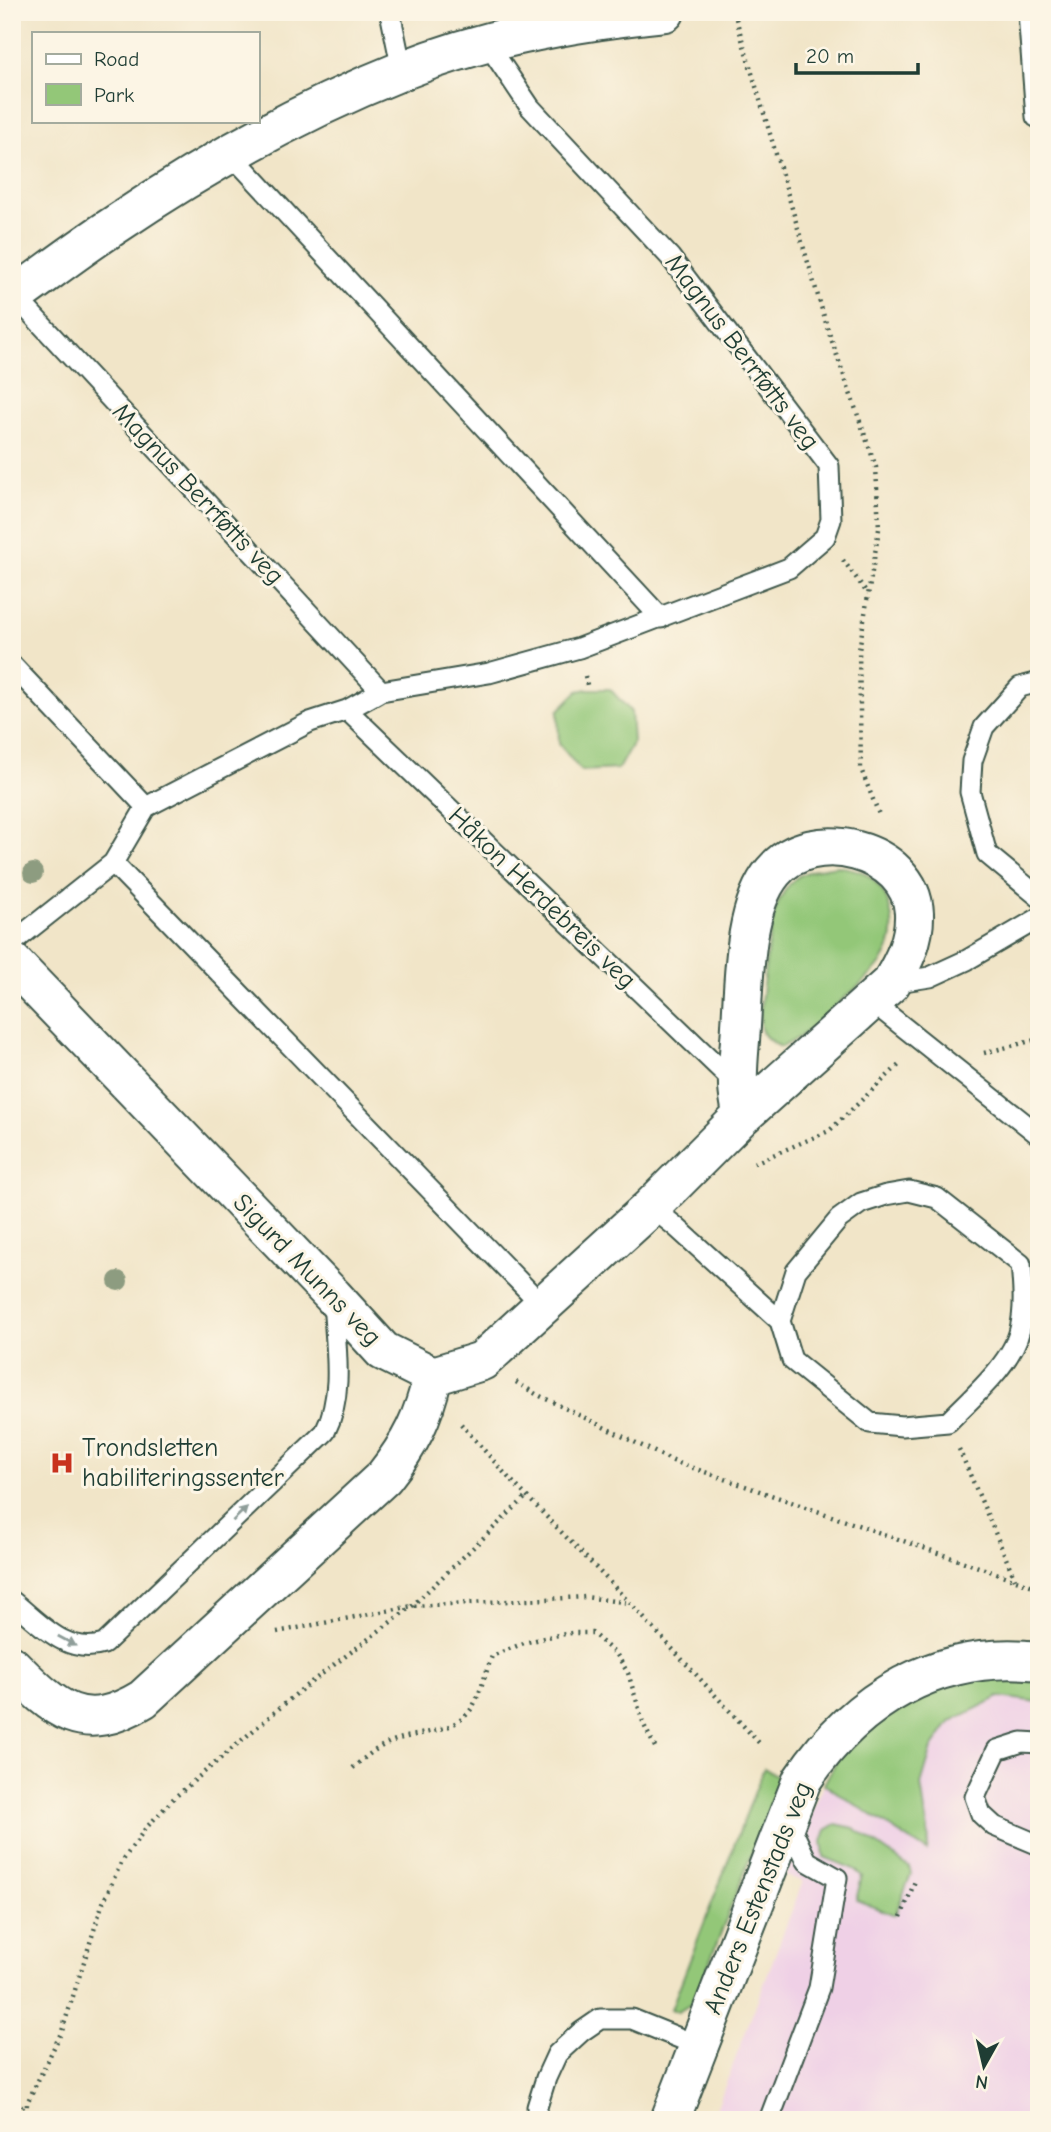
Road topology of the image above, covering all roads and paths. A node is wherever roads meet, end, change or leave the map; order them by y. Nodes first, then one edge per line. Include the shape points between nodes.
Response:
1 (390, 12) edge
2 (665, 12) edge
3 (1028, 12) edge
4 (556, 19) edge
5 (487, 43) junction
6 (402, 70) junction
7 (1036, 117) dead end
8 (231, 154) junction
9 (14, 297) edge
10 (825, 537) junction
11 (869, 594) dead end
12 (661, 618) junction
13 (12, 665) edge
14 (1039, 681) edge
15 (382, 691) junction
16 (347, 710) junction
17 (146, 807) junction
18 (113, 863) junction
19 (1039, 897) edge
20 (1039, 918) edge
21 (12, 943) edge
22 (12, 962) edge
23 (881, 992) junction
24 (918, 1038) junction
25 (1039, 1039) edge
26 (949, 1062) junction
27 (740, 1101) junction
28 (1039, 1135) edge
29 (753, 1164) dead end
30 (651, 1207) junction
31 (333, 1296) junction
32 (543, 1306) junction
33 (780, 1321) junction
34 (482, 1361) junction
35 (433, 1376) junction
36 (948, 1422) junction
37 (527, 1496) junction
38 (1016, 1580) junction
39 (1039, 1588) edge
40 (12, 1601) edge
41 (630, 1603) junction
42 (411, 1606) junction
43 (266, 1634) dead end
44 (1039, 1661) edge
45 (12, 1666) edge
46 (1039, 1743) edge
47 (762, 1746) dead end
48 (656, 1749) dead end
49 (353, 1769) dead end
50 (787, 1821) junction
51 (1039, 1844) edge
52 (915, 1881) dead end
53 (901, 1917) dead end
54 (699, 2046) junction
55 (27, 2104) junction
56 (12, 2118) edge
57 (26, 2120) edge
58 (538, 2120) edge
59 (670, 2120) edge
60 (769, 2120) edge

1 - 6 lane
2 - 4 street, Magnus Berrføtts veg
3 - 7 lane
4 - 5 street, Magnus Berrføtts veg
5 - 6 street, Magnus Berrføtts veg
5 - 10 lane, Magnus Berrføtts veg via 530,107 670,257 829,466 831,520
6 - 8 street, Magnus Berrføtts veg
8 - 9 street, Magnus Berrføtts veg via 112,226
8 - 12 lane
9 - 15 lane, Magnus Berrføtts veg
10 - 11 path
10 - 12 lane via 789,568
12 - 15 lane via 579,648 489,673
13 - 17 lane
14 - 19 lane via 1020,687 984,727 972,761 970,792 987,854
15 - 16 lane
16 - 17 lane via 310,722
16 - 27 lane, Håkon Herdebreis veg
17 - 18 lane
18 - 21 lane
18 - 32 lane
20 - 23 lane via 967,960
22 - 31 street, Sigurd Munns veg
23 - 24 lane
23 - 27 street
23 - 27 street via 906,958 912,937 914,911 905,887 890,867 868,853 813,849 788,858 772,872 753,915 746,952
24 - 26 lane
24 - 29 path via 904,1060 829,1131
25 - 26 path
26 - 28 lane
27 - 30 street
30 - 32 street
30 - 33 lane
31 - 35 street, Sigurd Munns veg via 383,1351
40 -> 31 lane via 65,1642 91,1648 104,1644 325,1432 337,1399
32 - 34 street
33 - 36 lane via 792,1360 870,1423
33 - 36 lane via 796,1271 839,1219 861,1203 886,1195 909,1191 937,1198 1021,1264 1023,1298 1020,1331 1006,1359
34 - 35 street
34 - 38 path via 536,1394 673,1461
35 - 37 path via 449,1410
35 - 45 street via 415,1433 384,1477 143,1699 107,1717 71,1713 40,1694
36 - 38 path
37 - 41 path
37 - 42 path
38 - 39 path
41 - 42 path via 585,1597
41 - 47 path
42 - 43 path
42 - 55 path via 291,1698 175,1797 145,1829 121,1863 102,1905 61,2031
44 - 50 street, Anders Estenstads veg via 958,1665 922,1675 890,1691 819,1755 802,1780
46 - 51 lane via 1022,1742 997,1750 975,1797 981,1814 994,1826
48 - 49 path via 617,1655 592,1633 572,1633 524,1643 492,1656 470,1711 456,1723 396,1740 366,1755
50 - 54 street, Anders Estenstads veg
50 - 60 lane via 807,1861 837,1878 819,1988
52 - 53 path
54 - 58 lane via 632,2019 600,2019 557,2054 537,2106
54 - 59 street, Anders Estenstads veg
55 - 56 path
55 - 57 path

